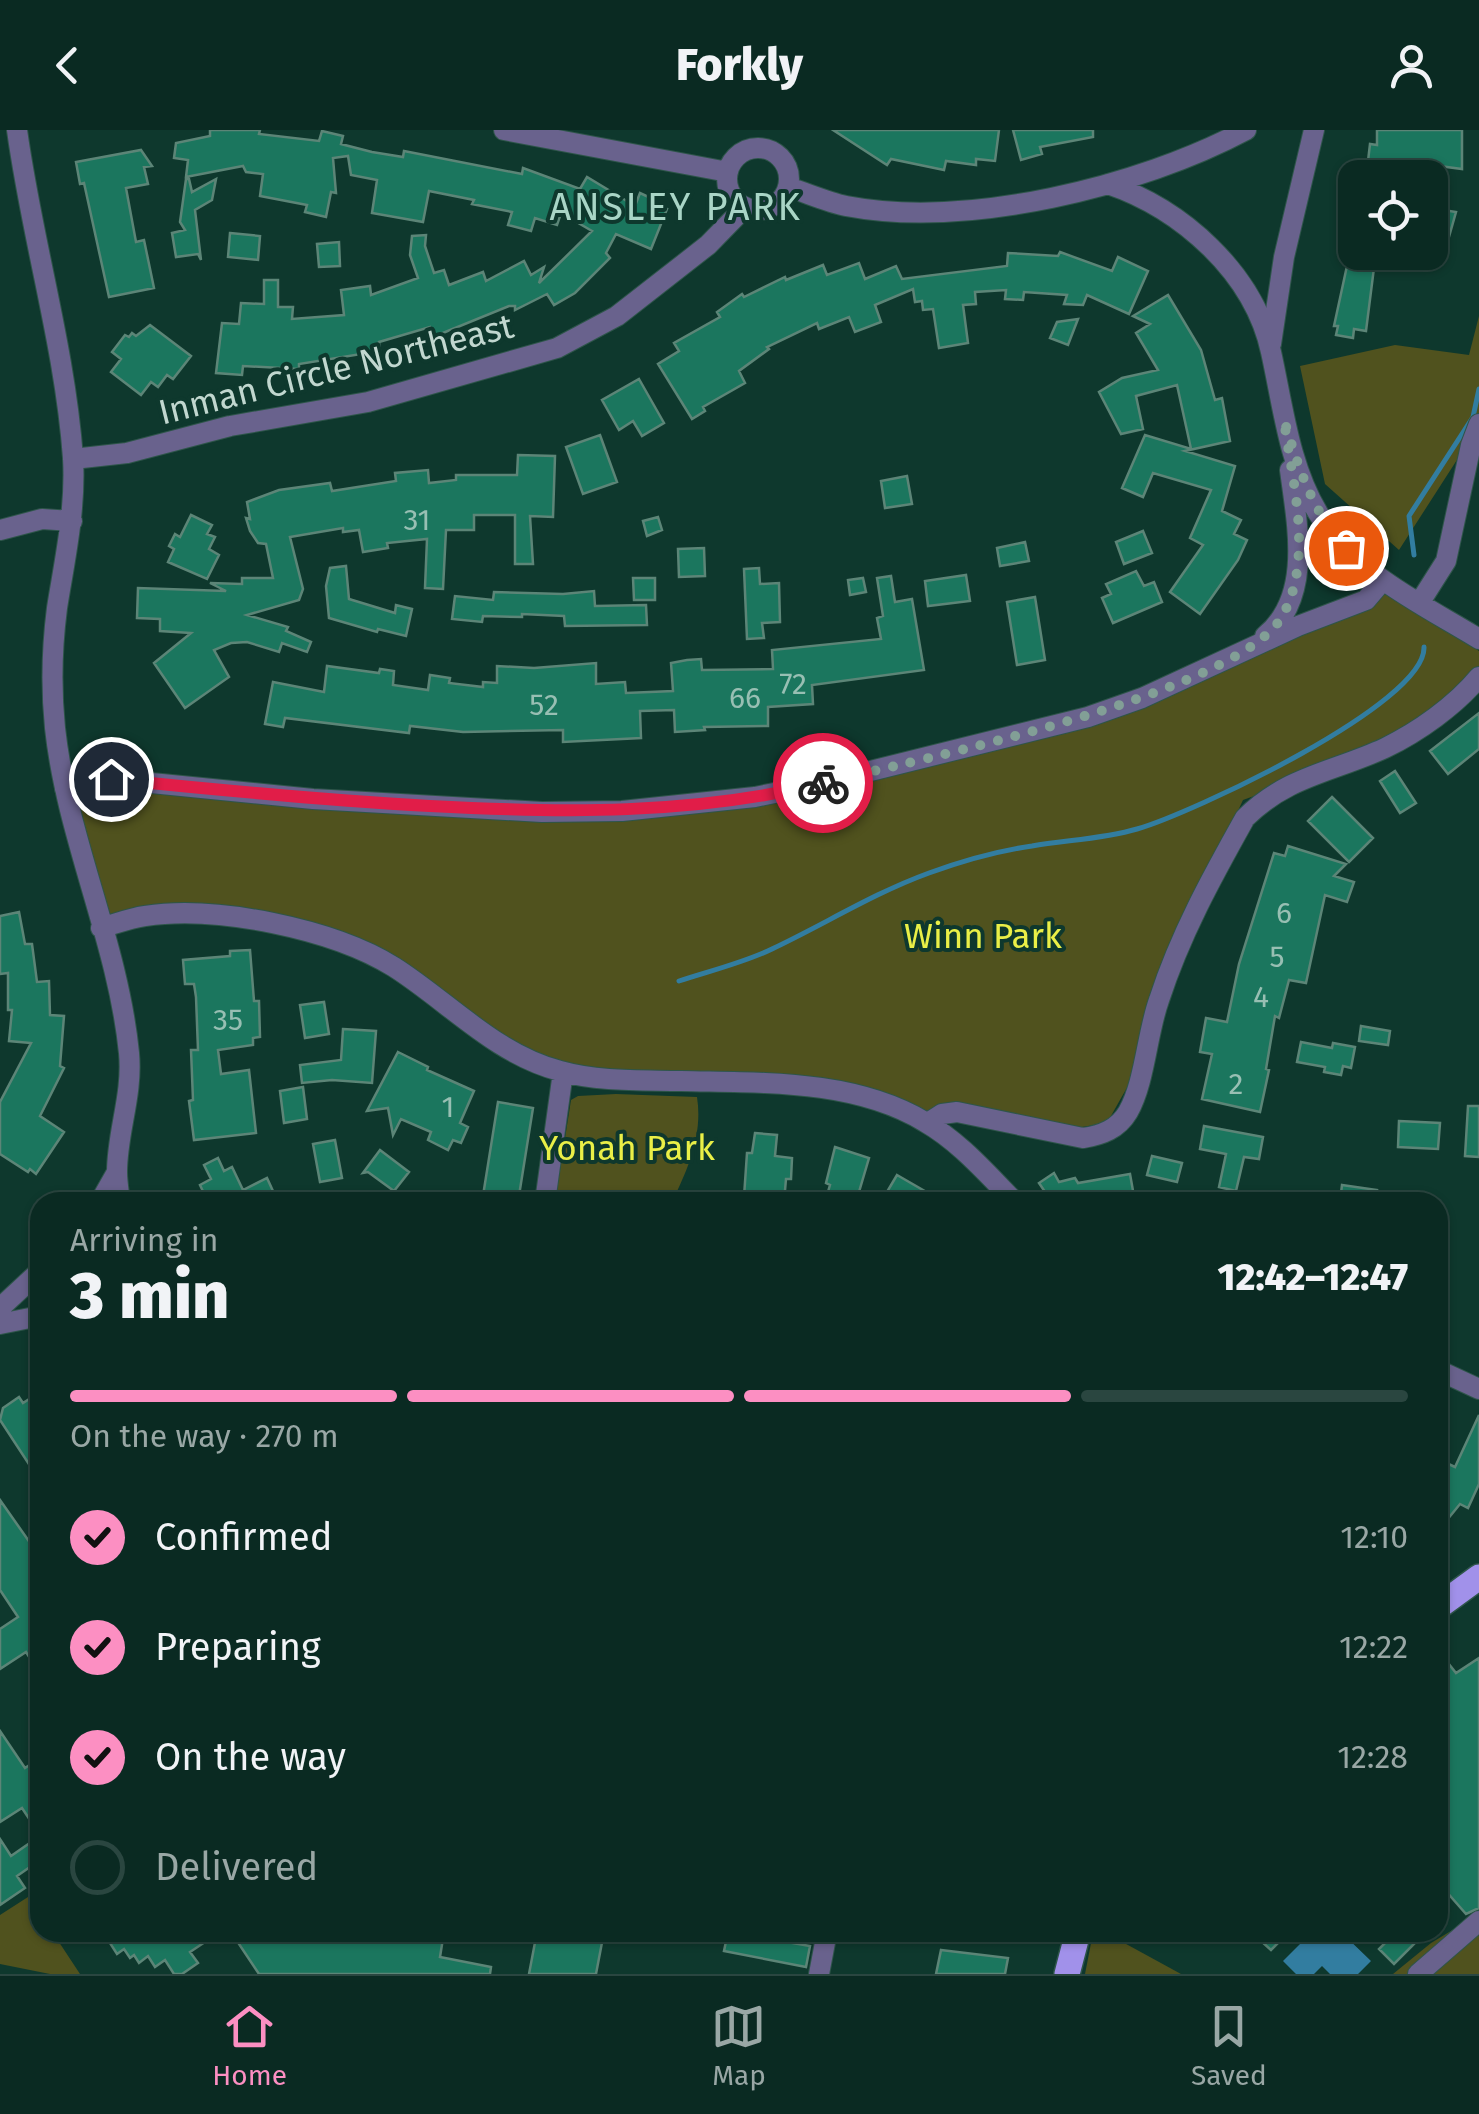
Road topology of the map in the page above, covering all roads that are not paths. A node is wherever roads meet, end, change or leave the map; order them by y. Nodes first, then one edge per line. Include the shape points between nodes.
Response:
1 (17, 130) edge
2 (504, 130) edge
3 (1246, 130) edge
4 (1314, 130) edge
5 (752, 140) edge
6 (728, 172) junction
7 (1108, 184) junction
8 (788, 186) junction
9 (745, 207) junction
10 (1270, 348) junction
11 (1284, 420) junction
12 (1479, 424) edge
13 (73, 459) junction
14 (72, 521) junction
15 (0, 530) edge
16 (1383, 580) junction
17 (1420, 602) junction
18 (1479, 638) edge
19 (1244, 653) junction
20 (1479, 677) edge
21 (65, 789) junction
22 (101, 928) junction
23 (563, 1072) junction
24 (928, 1124) junction
25 (117, 1172) junction
26 (106, 1192) edge
27 (119, 1192) edge
28 (545, 1192) edge
29 (1005, 1192) edge
30 (30, 1280) edge
31 (0, 1308) edge
32 (30, 1318) edge
33 (0, 1324) edge
34 (1448, 1375) edge
35 (1479, 1389) edge
36 (1479, 1577) edge
37 (1448, 1600) edge
38 (1479, 1921) edge
39 (825, 1942) edge
40 (1075, 1942) edge
41 (820, 1974) edge
42 (1066, 1974) edge
43 (1418, 1974) edge

1 - 13 street
2 - 6 street
3 - 7 street
4 - 10 street
5 - 6 street
5 - 8 street via 782,160
6 - 9 street via 729,189
7 - 8 street via 936,211 845,206
7 - 10 street via 1160,206 1223,260
8 - 9 street via 772,208
9 - 13 street, Inman Circle Northeast via 617,316 557,348 368,402 230,426 128,454
10 - 11 street
11 - 16 street via 1318,513
11 - 19 street via 1298,570 1282,619
12 - 17 street via 1446,560
13 - 14 street
14 - 15 street via 42,519
14 - 21 street via 52,666
16 - 17 street
16 - 19 street via 1366,600
17 - 18 street
19 - 21 street via 1088,717 814,785 698,805 542,812 111,779
20 - 24 street via 1421,728 1296,781 1244,818 1176,948 1132,1103 1117,1125 1083,1138 957,1112
21 - 22 street
22 - 23 street via 182,913 322,934 394,968 509,1050
22 - 25 street via 129,1055
23 - 24 street via 816,1088 880,1101
23 - 28 street
24 - 29 street
25 - 26 street
25 - 27 street
30 - 31 street
32 - 33 street
34 - 35 street
36 - 37 main road
38 - 43 street
39 - 41 street
40 - 42 main road

